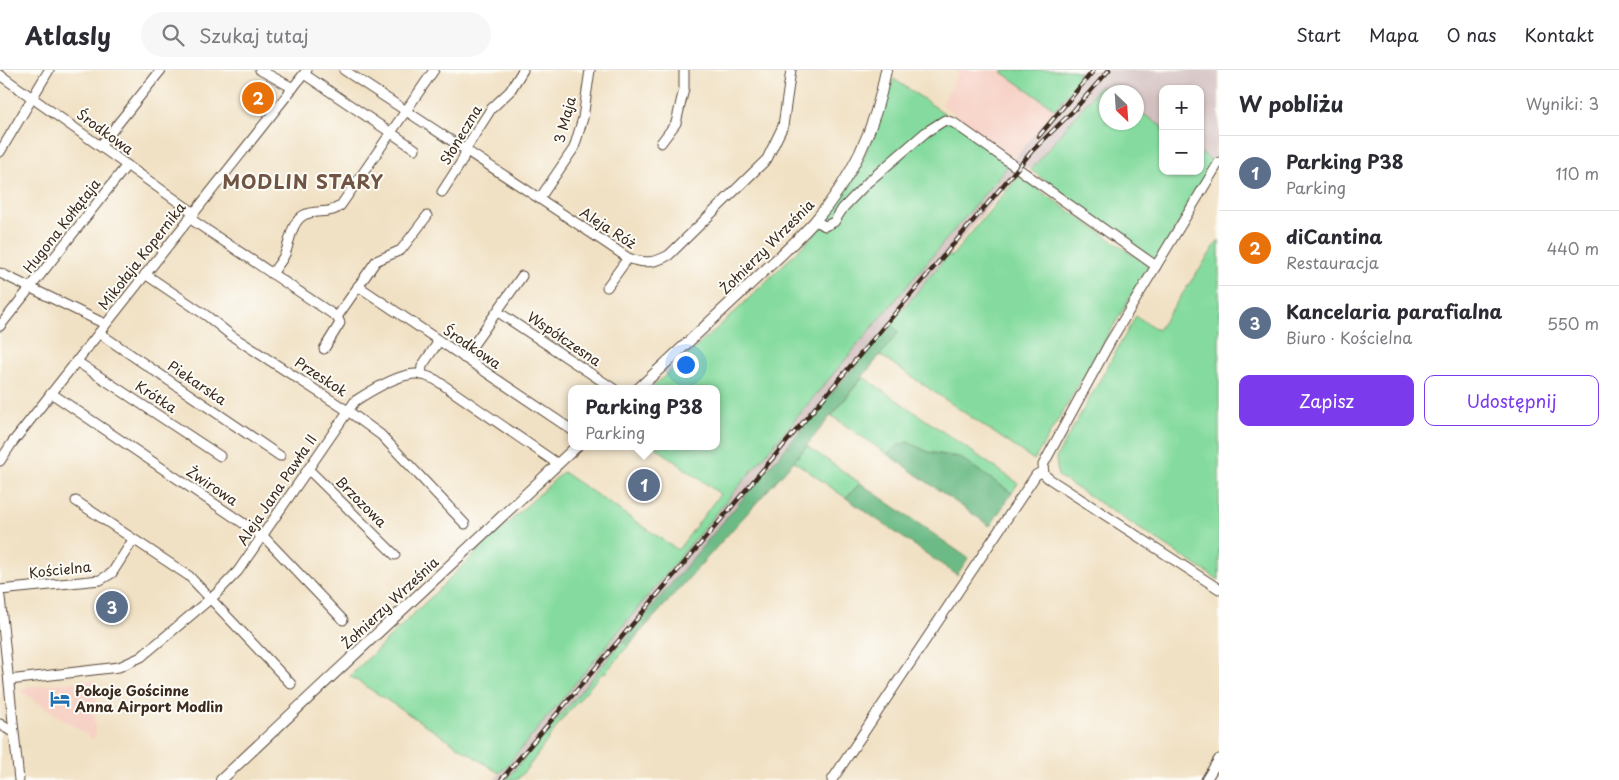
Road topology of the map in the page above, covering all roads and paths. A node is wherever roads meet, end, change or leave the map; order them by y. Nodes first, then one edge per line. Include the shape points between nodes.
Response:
1 (49, 70) edge
2 (161, 70) edge
3 (260, 70) edge
4 (344, 70) edge
5 (434, 70) edge
6 (523, 70) edge
7 (590, 70) edge
8 (684, 70) edge
9 (791, 70) edge
10 (886, 70) edge
11 (306, 72) edge
12 (0, 74) edge
13 (293, 88) junction
14 (32, 97) junction
15 (406, 111) junction
16 (391, 133) junction
17 (661, 143) dead end
18 (100, 146) junction
19 (415, 149) dead end
20 (466, 151) junction
21 (0, 152) edge
22 (1219, 162) edge
23 (128, 165) junction
24 (442, 192) dead end
25 (540, 198) junction
26 (191, 216) junction
27 (427, 216) dead end
28 (815, 221) junction
29 (628, 258) junction
30 (1156, 266) junction
31 (0, 273) edge
32 (146, 274) junction
33 (272, 274) junction
34 (522, 276) dead end
35 (358, 286) junction
36 (607, 287) dead end
37 (30, 288) junction
38 (498, 312) junction
39 (337, 317) junction
40 (105, 324) junction
41 (0, 326) edge
42 (98, 333) junction
43 (439, 341) junction
44 (324, 349) dead end
45 (464, 358) junction
46 (76, 361) junction
47 (421, 374) junction
48 (608, 385) edge
49 (642, 385) edge
50 (51, 393) junction
51 (348, 410) junction
52 (568, 427) edge
53 (573, 450) edge
54 (220, 456) dead end
55 (280, 456) dead end
56 (0, 461) edge
57 (558, 464) junction
58 (308, 469) junction
59 (1043, 471) junction
60 (76, 501) dead end
61 (465, 524) dead end
62 (262, 536) junction
63 (133, 540) junction
64 (394, 555) dead end
65 (1219, 589) edge
66 (0, 590) edge
67 (0, 597) edge
68 (211, 598) junction
69 (342, 620) dead end
70 (9, 680) junction
71 (290, 684) dead end
72 (0, 724) edge
73 (14, 733) junction
74 (1219, 760) edge
75 (19, 780) edge
76 (221, 780) edge
77 (832, 780) edge
78 (1206, 780) edge

1 - 14 street
2 - 18 street
3 - 13 street
4 - 15 street, Aleja Róż
5 - 15 street
6 - 20 street, Słoneczna via 510,91 491,109
7 - 25 street, 3 Maja via 574,148
8 - 17 street via 684,88 676,123
9 - 29 street, Aleja Róż via 783,126 767,159 669,255 648,263
10 - 28 main road, Żołnierzy Września via 876,112 858,156
11 - 13 street, Mikołaja Kopernika
11 - 16 street
12 - 14 street, Środkowa
13 - 26 street, Mikołaja Kopernika
14 - 18 street, Środkowa
14 - 21 street
15 - 16 street
15 - 20 street, Aleja Róż
16 - 19 street
16 - 33 street via 337,209 311,213 299,219 284,256
18 - 23 street, Środkowa
20 - 24 street, Słoneczna
20 - 25 street, Aleja Róż
22 - 30 street
23 - 26 street, Środkowa
23 - 37 street, Hugona Kołłątaja
25 - 29 street, Aleja Róż
26 - 32 street, Mikołaja Kopernika
26 - 33 street, Środkowa
27 - 35 street via 402,250 376,261
28 - 30 street via 824,226 831,224 868,182 926,132 945,120 954,122
28 - 49 main road, Żołnierzy Września
29 - 36 street
30 - 59 street via 1044,461
31 - 37 street
32 - 40 street, Mikołaja Kopernika
32 - 51 street, Przeskok via 232,336
33 - 39 street, Środkowa
34 - 38 street
35 - 39 street
35 - 43 street, Środkowa
37 - 40 street
37 - 41 street, Hugona Kołłątaja
38 - 45 street
38 - 48 street, Współczesna
39 - 44 street via 340,323
40 - 42 street, Mikołaja Kopernika
42 - 46 street, Mikołaja Kopernika
42 - 55 street, Piekarska
43 - 45 street, Środkowa
43 - 47 street via 422,366
45 - 52 street, Środkowa
46 - 50 street, Mikołaja Kopernika
46 - 54 street, Krótka
47 - 51 street, Aleja Jana Pawła II via 400,378 366,394
47 - 57 street via 436,380
50 - 56 street, Mikołaja Kopernika
50 - 62 street, Żwirowa
51 - 58 street, Aleja Jana Pawła II
51 - 61 street, Przeskok via 381,436
53 - 57 main road, Żołnierzy Września
57 - 76 main road, Żołnierzy Września
58 - 62 street, Aleja Jana Pawła II
58 - 64 street, Brzozowa
59 - 65 street via 1048,478
59 - 77 street via 1036,475
60 - 63 street
62 - 68 street, Aleja Jana Pawła II via 238,571
62 - 69 street, Żwirowa
63 - 66 street, Kościelna via 112,573 100,580
63 - 68 street via 189,576
67 - 70 street
68 - 70 street, Aleja Jana Pawła II via 141,657 119,667
68 - 71 street
70 - 73 street
72 - 73 street
73 - 75 street
74 - 78 street

